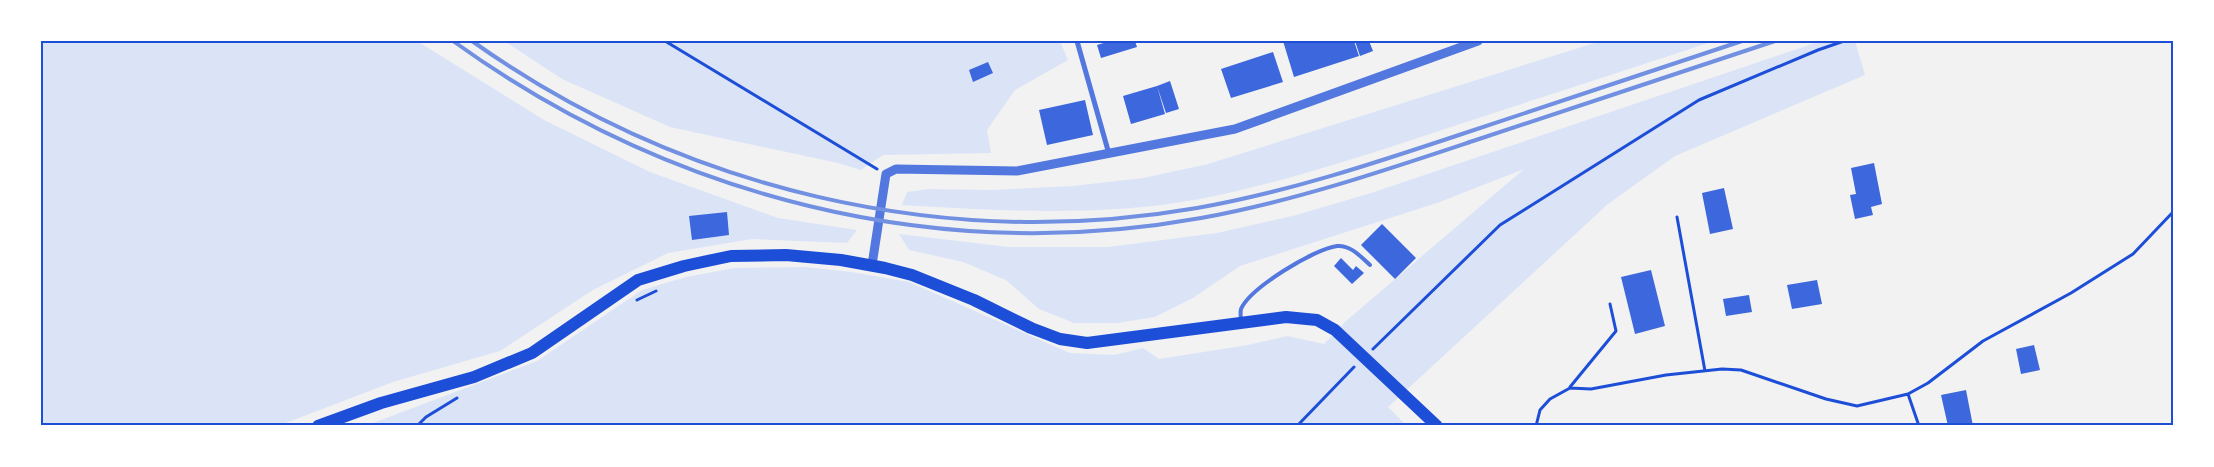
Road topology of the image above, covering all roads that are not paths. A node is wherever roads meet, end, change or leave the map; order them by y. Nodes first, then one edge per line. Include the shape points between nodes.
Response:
1 (1077, 41) edge
2 (1478, 41) edge
3 (1109, 154) junction
4 (872, 264) junction
5 (1370, 265) dead end
6 (1241, 323) junction
7 (318, 426) edge
8 (1437, 426) edge

1 - 3 street
2 - 3 street via 1235,129
3 - 4 street via 1017,171 896,169 886,174
4 - 6 main road via 912,275 1060,339 1087,343
4 - 7 main road via 759,255 731,256 684,266 638,280 532,353 474,377 381,403
5 - 6 lane via 1350,248 1338,246 1311,255 1282,272 1248,300 1240,310
6 - 8 main road via 1286,317 1317,320 1335,330

